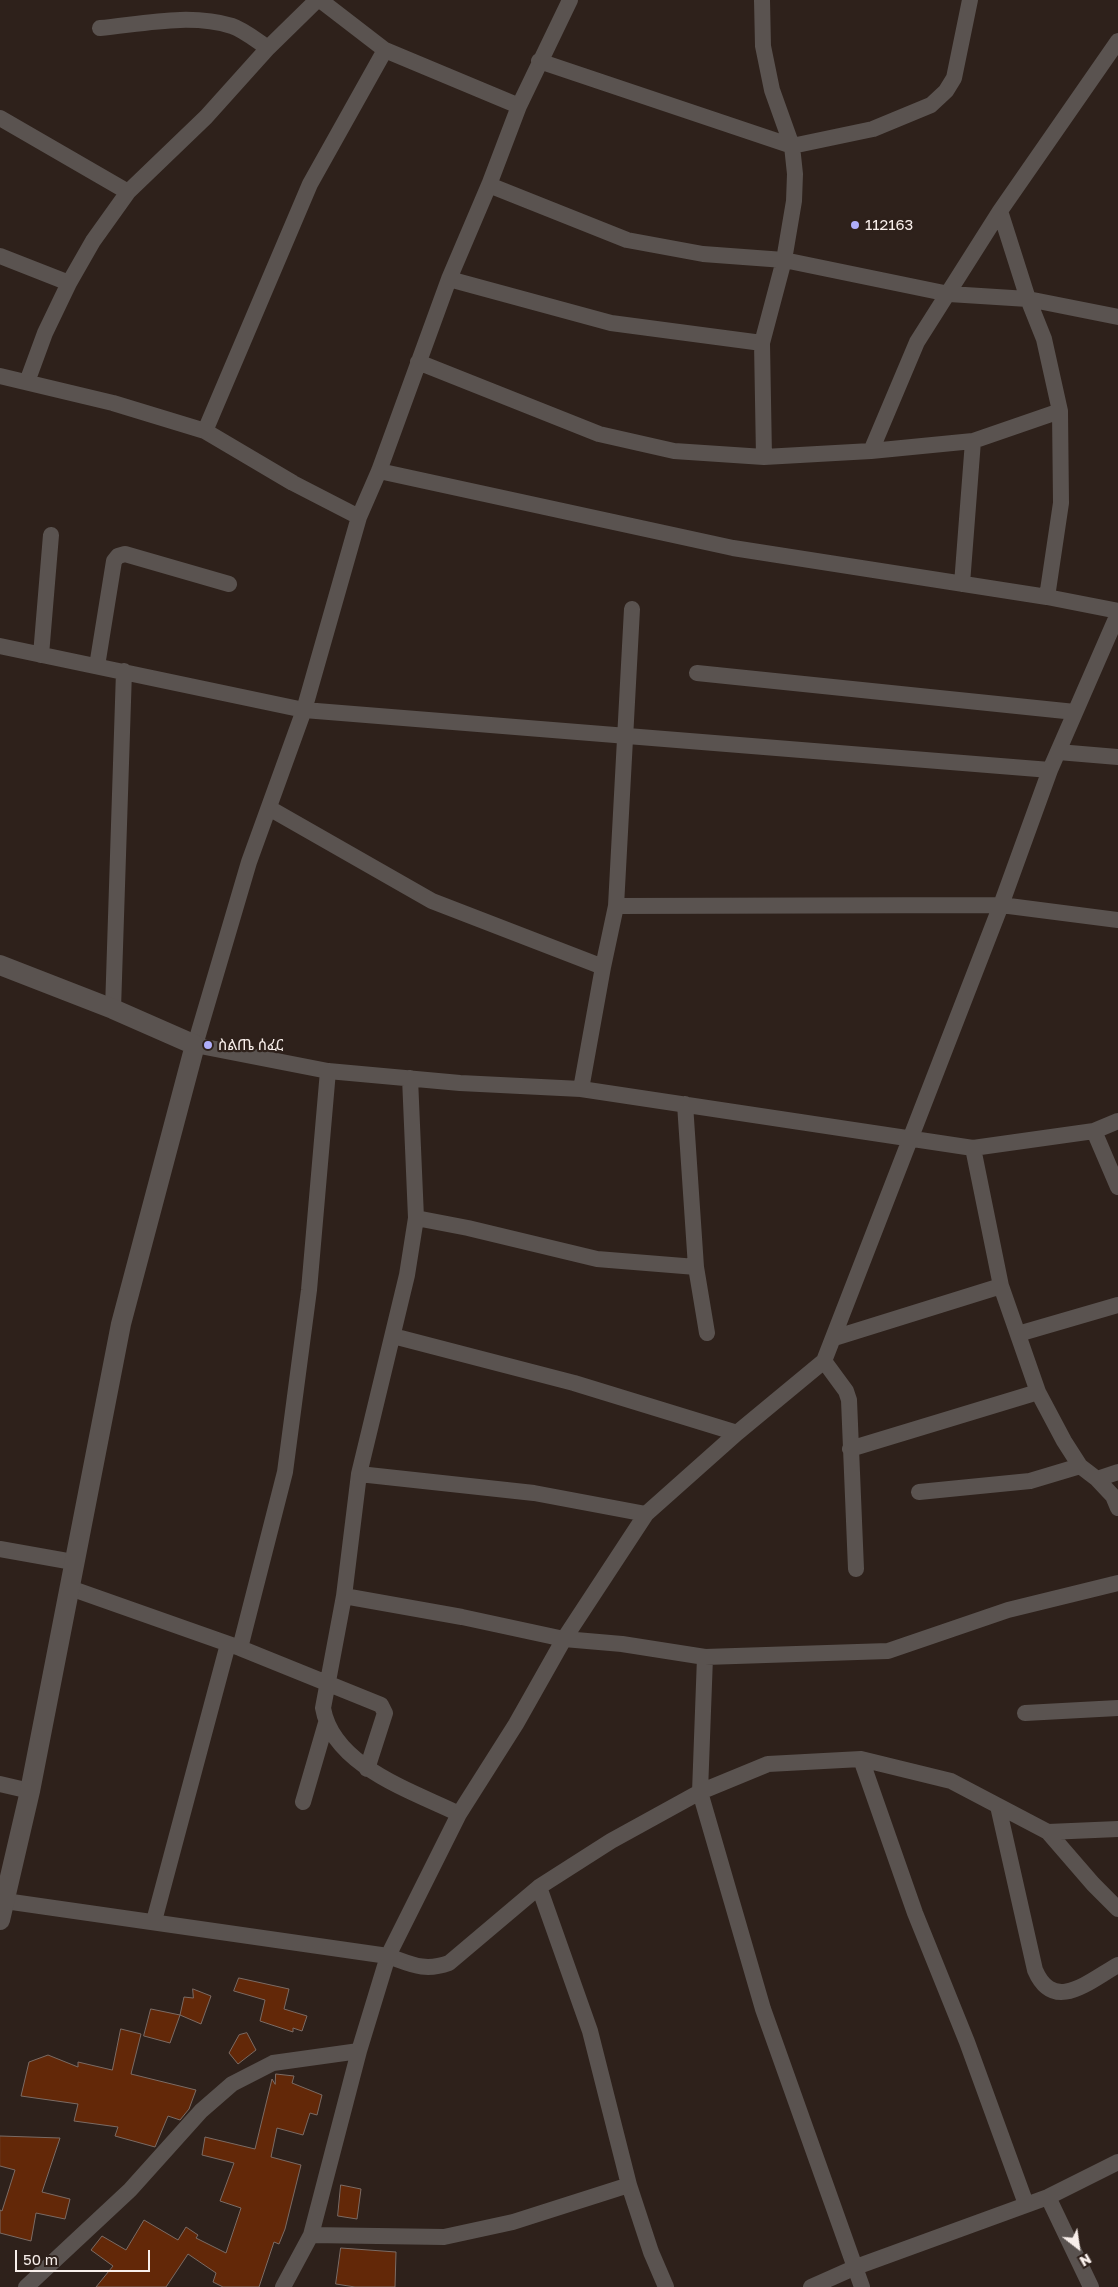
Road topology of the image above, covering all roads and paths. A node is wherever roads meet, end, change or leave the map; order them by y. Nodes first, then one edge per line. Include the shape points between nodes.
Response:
1 (319, 0) edge
2 (569, 0) edge
3 (762, 0) edge
4 (970, 0) edge
5 (100, 28) dead end
6 (1118, 41) edge
7 (268, 48) junction
8 (385, 50) junction
9 (538, 61) junction
10 (519, 106) junction
11 (0, 118) edge
12 (792, 146) junction
13 (489, 185) junction
14 (128, 192) junction
15 (1000, 211) junction
16 (0, 256) edge
17 (784, 260) junction
18 (448, 279) junction
19 (68, 283) junction
20 (949, 294) junction
21 (1028, 300) junction
22 (1118, 317) edge
23 (762, 344) junction
24 (418, 362) junction
25 (0, 376) edge
26 (27, 382) junction
27 (1060, 411) junction
28 (205, 431) junction
29 (973, 441) junction
30 (871, 451) junction
31 (764, 457) junction
32 (378, 471) junction
33 (359, 517) junction
34 (51, 535) dead end
35 (229, 584) dead end
36 (962, 584) junction
37 (1047, 597) junction
38 (632, 609) dead end
39 (1118, 612) edge
40 (0, 646) edge
41 (41, 655) junction
42 (97, 666) junction
43 (124, 671) junction
44 (697, 673) dead end
45 (304, 710) junction
46 (1075, 712) junction
47 (624, 737) junction
48 (1058, 752) junction
49 (1118, 757) edge
50 (1050, 770) junction
51 (269, 808) junction
52 (1001, 905) junction
53 (616, 906) junction
54 (1118, 920) edge
55 (0, 965) edge
56 (603, 967) junction
57 (113, 1009) junction
58 (195, 1045) junction
59 (328, 1071) junction
60 (410, 1078) junction
61 (581, 1089) junction
62 (685, 1104) junction
63 (1118, 1120) edge
64 (1094, 1131) junction
65 (911, 1138) junction
66 (974, 1148) junction
67 (1118, 1187) edge
68 (416, 1218) junction
69 (696, 1267) junction
70 (1001, 1286) junction
71 (1118, 1305) edge
72 (707, 1333) dead end
73 (1018, 1334) junction
74 (393, 1336) junction
75 (834, 1338) junction
76 (824, 1361) junction
77 (1038, 1392) junction
78 (737, 1433) junction
79 (850, 1448) junction
80 (1080, 1466) junction
81 (1118, 1472) edge
82 (359, 1474) junction
83 (1097, 1479) junction
84 (919, 1492) dead end
85 (1118, 1508) edge
86 (646, 1514) junction
87 (0, 1549) edge
88 (73, 1562) junction
89 (856, 1569) dead end
90 (1118, 1583) edge
91 (70, 1588) junction
92 (344, 1596) junction
93 (564, 1639) junction
94 (234, 1646) junction
95 (704, 1657) junction
96 (328, 1683) junction
97 (1118, 1708) edge
98 (1025, 1714) dead end
99 (326, 1723) junction
100 (861, 1759) junction
101 (367, 1769) junction
102 (0, 1784) edge
103 (30, 1792) junction
104 (700, 1792) junction
105 (303, 1802) dead end
106 (998, 1806) junction
107 (459, 1814) junction
108 (1118, 1829) edge
109 (1048, 1832) junction
110 (539, 1887) junction
111 (5, 1901) junction
112 (1118, 1909) edge
113 (0, 1920) edge
114 (154, 1921) junction
115 (388, 1956) junction
116 (1118, 1965) edge
117 (359, 2051) junction
118 (1118, 2162) edge
119 (629, 2185) junction
120 (1048, 2197) junction
121 (1026, 2204) junction
122 (311, 2235) junction
123 (856, 2267) junction
124 (26, 2287) edge
125 (283, 2287) edge
126 (666, 2287) edge
127 (811, 2287) edge
128 (862, 2287) edge
129 (1091, 2287) edge

1 - 7 street
1 - 8 street
2 - 9 street
3 - 12 street via 764,46 772,90
4 - 12 street via 954,78 931,105 873,129
5 - 7 street via 181,20 210,22 233,26
6 - 15 street
7 - 14 street via 206,116
8 - 10 street
8 - 28 street via 310,184
9 - 10 street
9 - 12 street
10 - 13 street
11 - 14 street
12 - 17 street via 794,201
13 - 17 street via 627,240 703,254
13 - 18 street
14 - 19 street via 92,241
15 - 20 street
15 - 21 street
16 - 19 street
17 - 20 street
17 - 23 street
18 - 23 street via 611,323
18 - 24 street
19 - 26 street
20 - 21 street
20 - 30 street via 917,342
21 - 22 street
21 - 27 street via 1044,339
23 - 31 street
24 - 31 street via 600,434 674,451
24 - 32 street
25 - 26 street
26 - 28 street via 113,403
27 - 29 street
27 - 37 street via 1061,503
28 - 33 street
29 - 30 street
29 - 36 street
30 - 31 street
32 - 33 street
32 - 36 street via 733,548
33 - 45 street
34 - 41 street
35 - 42 street via 125,554 118,556 114,561
36 - 37 street
37 - 39 street
38 - 47 street
39 - 46 street
40 - 41 street
41 - 42 street
42 - 43 street
43 - 45 street
43 - 57 street
44 - 46 street
45 - 47 street
45 - 51 street
46 - 48 street
47 - 50 street
47 - 53 street
48 - 49 street
48 - 50 street
50 - 52 street
51 - 56 street via 432,901
51 - 58 street via 249,862
52 - 53 street
52 - 54 street
52 - 65 street
53 - 56 street
55 - 57 street
56 - 61 street
57 - 58 street
58 - 59 street
58 - 88 street via 121,1324
59 - 60 street
59 - 94 street via 308,1290 284,1472
60 - 61 street via 460,1084
60 - 68 street
61 - 62 street
62 - 65 street
62 - 69 street
63 - 64 street
64 - 66 street
64 - 67 street
65 - 66 street
65 - 75 street
66 - 70 street
68 - 69 street via 597,1259
68 - 74 street
69 - 72 street
70 - 73 street
70 - 75 street
71 - 73 street
73 - 77 street
74 - 78 street via 574,1383
74 - 82 street
75 - 76 street
76 - 78 street
76 - 79 street via 849,1400
77 - 79 street
77 - 80 street
78 - 86 street
79 - 89 street
80 - 83 street
80 - 84 street via 1030,1481
81 - 83 street
82 - 86 street via 534,1493
82 - 92 street
83 - 85 street
86 - 93 street
87 - 88 street
88 - 91 street
90 - 95 street via 1008,1610 888,1651
91 - 94 street
91 - 103 street
92 - 93 street
92 - 96 street
93 - 95 street
93 - 107 street via 516,1724
94 - 96 street
94 - 114 street
95 - 104 street
96 - 99 street via 323,1708
96 - 101 street via 382,1705 384,1709
97 - 98 street
99 - 101 street via 350,1754
99 - 105 street
100 - 104 street via 768,1764
100 - 106 street via 951,1781
100 - 121 street via 915,1914 967,2042
101 - 107 street
102 - 103 street
103 - 111 street
104 - 110 street via 611,1841
104 - 123 street via 763,2009
106 - 109 street
106 - 116 street via 1035,1970 1045,1988 1055,1993 1069,1992
107 - 115 street
108 - 109 street
109 - 112 street
110 - 115 street via 449,1963 424,1968
110 - 119 street via 590,2031
111 - 113 street
111 - 114 street
114 - 115 street
115 - 117 street
117 - 122 street
117 - 124 street via 273,2063 232,2084 201,2111 130,2190
118 - 120 street
119 - 122 street via 513,2222 444,2237
119 - 126 street
120 - 121 street
120 - 129 street
121 - 123 street
122 - 125 street
123 - 127 street
123 - 128 street

